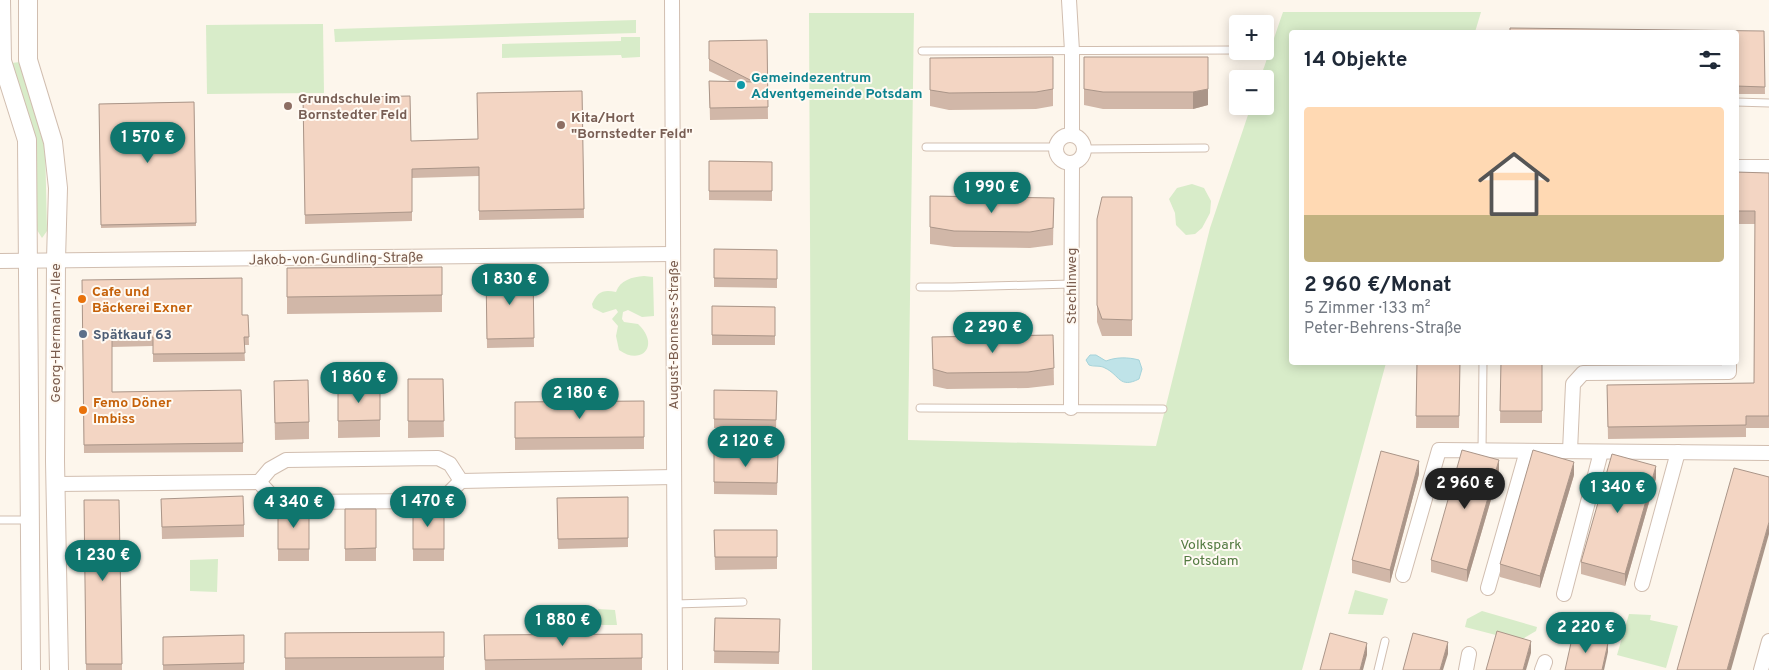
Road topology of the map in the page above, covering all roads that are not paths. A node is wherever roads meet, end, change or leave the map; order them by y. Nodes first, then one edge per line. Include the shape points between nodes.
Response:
1 (1, 0) edge
2 (28, 0) edge
3 (672, 0) edge
4 (1069, 0) edge
5 (922, 50) dead end
6 (1229, 50) edge
7 (1072, 51) junction
8 (1739, 102) edge
9 (1769, 103) edge
10 (1072, 135) junction
11 (926, 147) dead end
12 (1056, 147) junction
13 (1085, 148) junction
14 (1204, 148) dead end
15 (1072, 164) junction
16 (1739, 167) edge
17 (1769, 167) edge
18 (673, 254) junction
19 (28, 260) junction
20 (56, 260) junction
21 (0, 261) edge
22 (1071, 284) junction
23 (920, 287) dead end
24 (1484, 365) edge
25 (1729, 365) edge
26 (920, 408) dead end
27 (1071, 408) junction
28 (1163, 409) dead end
29 (1482, 450) junction
30 (1527, 451) junction
31 (1570, 451) junction
32 (1601, 452) junction
33 (1678, 452) junction
34 (1769, 453) edge
35 (674, 477) junction
36 (461, 480) junction
37 (259, 482) junction
38 (56, 484) junction
39 (0, 520) edge
40 (29, 520) junction
41 (1403, 575) dead end
42 (1642, 584) dead end
43 (1488, 588) dead end
44 (1564, 594) dead end
45 (743, 602) dead end
46 (675, 604) junction
47 (1386, 641) dead end
48 (1769, 641) edge
49 (1469, 654) dead end
50 (31, 670) edge
51 (59, 670) edge
52 (674, 670) edge
53 (1378, 670) edge
54 (1466, 670) edge
55 (1762, 670) edge

1 - 19 street, Georg-Hermann-Allee via 2,60 27,140
2 - 20 street, Georg-Hermann-Allee via 28,60 52,142 58,188
3 - 18 street, August-Bonness-Straße
4 - 7 street
5 - 7 lane
6 - 7 lane
7 - 10 street
8 - 9 lane
10 - 12 street via 1059,140
10 - 13 street via 1083,142
11 - 12 lane
12 - 15 street via 1057,156
13 - 14 lane
13 - 15 street via 1083,156
15 - 22 street, Stechlinweg
16 - 17 street
18 - 20 street, Jakob-von-Gundling-Straße
18 - 35 street, August-Bonness-Straße
19 - 20 street, Jakob-von-Gundling-Straße
19 - 21 street, Jakob-von-Gundling-Straße
19 - 40 street, Georg-Hermann-Allee
20 - 38 street, Georg-Hermann-Allee
22 - 23 lane
22 - 27 street, Stechlinweg
24 - 29 lane
25 - 31 street via 1729,372 1583,373 1573,384
26 - 27 lane
27 - 28 lane
29 - 30 street
29 - 41 street via 1439,450
30 - 31 street
30 - 43 street
31 - 32 street
32 - 33 street
32 - 44 street
33 - 34 street
33 - 42 street
35 - 36 street
35 - 46 street, August-Bonness-Straße
36 - 37 street via 447,495 433,501 404,502 287,502 271,495
36 - 37 street via 450,464 438,458 286,460 270,469
37 - 38 street
38 - 51 street, Georg-Hermann-Allee
39 - 40 lane
40 - 50 street, Georg-Hermann-Allee
45 - 46 lane
46 - 52 street, August-Bonness-Straße
47 - 53 lane
48 - 55 street
49 - 54 street

